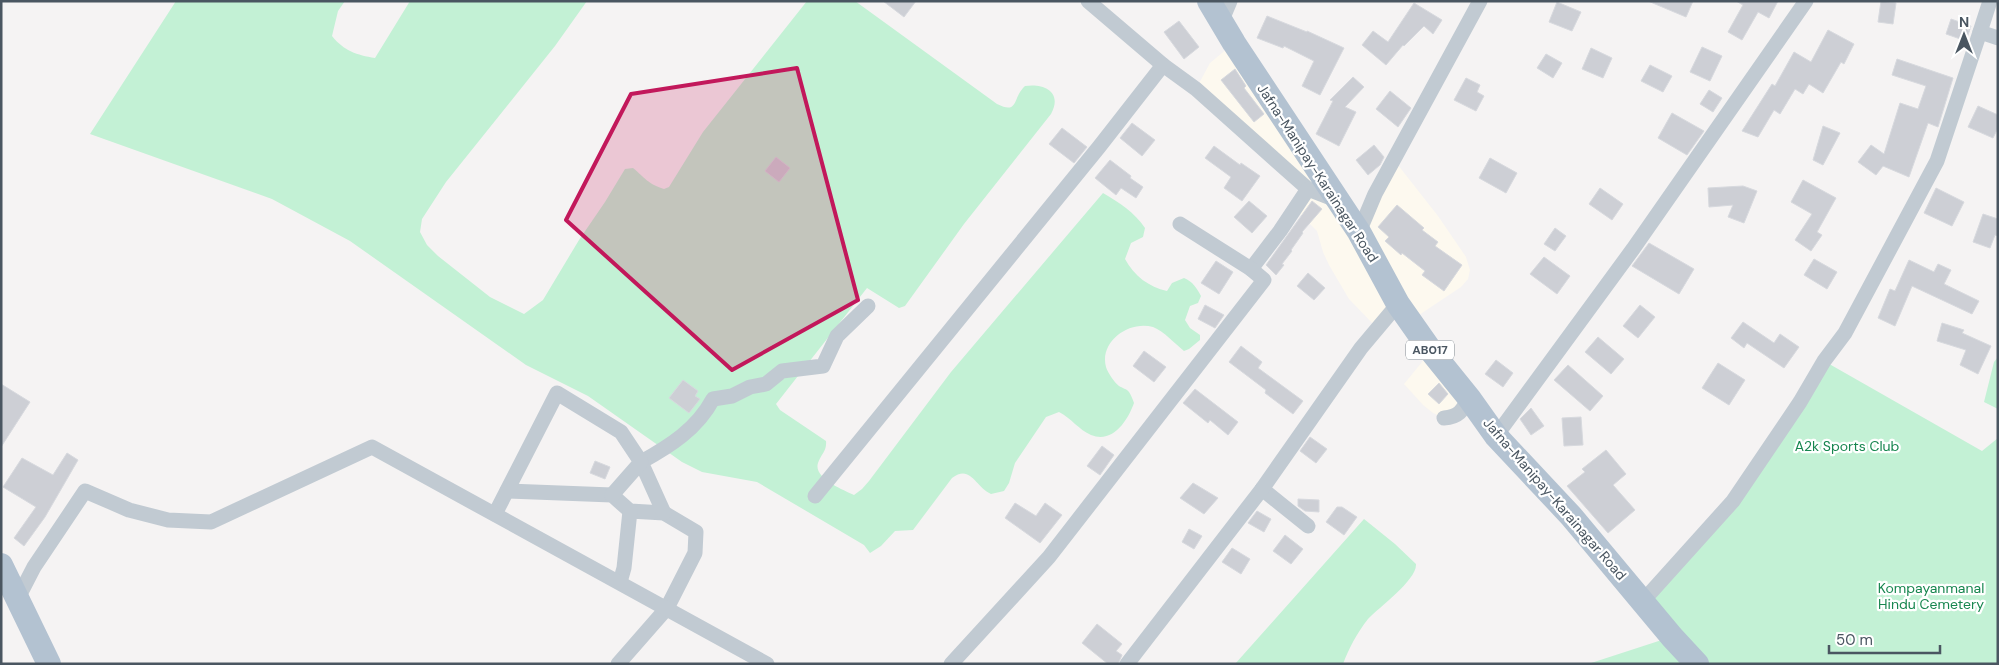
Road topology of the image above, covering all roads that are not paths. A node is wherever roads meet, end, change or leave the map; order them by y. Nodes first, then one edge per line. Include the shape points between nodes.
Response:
1 (1088, 1) edge
2 (1480, 1) edge
3 (1806, 1) edge
4 (1990, 1) edge
5 (1220, 7) edge
6 (1980, 32) junction
7 (1998, 38) edge
8 (1163, 65) junction
9 (1308, 189) junction
10 (1336, 200) junction
11 (1180, 224) dead end
12 (1359, 232) junction
13 (1251, 269) junction
14 (1398, 304) junction
15 (868, 306) dead end
16 (1469, 398) junction
17 (1444, 418) dead end
18 (1496, 436) junction
19 (641, 462) junction
20 (1262, 489) junction
21 (507, 491) junction
22 (612, 495) junction
23 (815, 496) dead end
24 (630, 511) junction
25 (664, 513) junction
26 (495, 514) junction
27 (1308, 526) dead end
28 (1, 565) edge
29 (620, 582) junction
30 (18, 598) junction
31 (1643, 601) junction
32 (666, 608) junction
33 (49, 664) edge
34 (618, 664) edge
35 (766, 664) edge
36 (951, 664) edge
37 (1127, 664) edge
38 (1697, 664) edge

1 - 8 street
2 - 12 street via 1375,194
3 - 18 street via 1633,249
4 - 6 street
5 - 10 main road, Jafna-Manipay-Karainagar Road / AB017 via 1234,44
6 - 7 street
6 - 31 street via 1937,161 1845,333 1733,501
8 - 9 street via 1196,89
8 - 23 street
9 - 10 street
9 - 13 street
10 - 12 main road, Jafna-Manipay-Karainagar Road / AB017
11 - 13 street
12 - 14 main road, Jafna-Manipay-Karainagar Road / AB017
13 - 36 street via 1264,280 1049,557
14 - 16 main road, Jafna-Manipay-Karainagar Road / AB017
14 - 20 street via 1361,348
15 - 19 street via 837,336 823,366 782,371 766,384 713,399 676,443
16 - 17 street via 1460,414
16 - 18 main road, Jafna-Manipay-Karainagar Road / AB017
18 - 31 main road, Jafna-Manipay-Karainagar Road / AB017 via 1571,516
19 - 21 street via 621,432 557,393
19 - 22 street
19 - 25 street
20 - 27 street
20 - 37 street
21 - 22 street
21 - 26 street
22 - 24 street
24 - 25 street
24 - 29 street
25 - 32 street via 696,532 695,552
26 - 29 street
26 - 30 street via 372,447 211,522 168,520 130,510 85,491 34,567
28 - 30 main road
29 - 32 street
30 - 33 main road
31 - 38 main road, Jafna-Manipay-Karainagar Road / AB017
32 - 34 street
32 - 35 street

